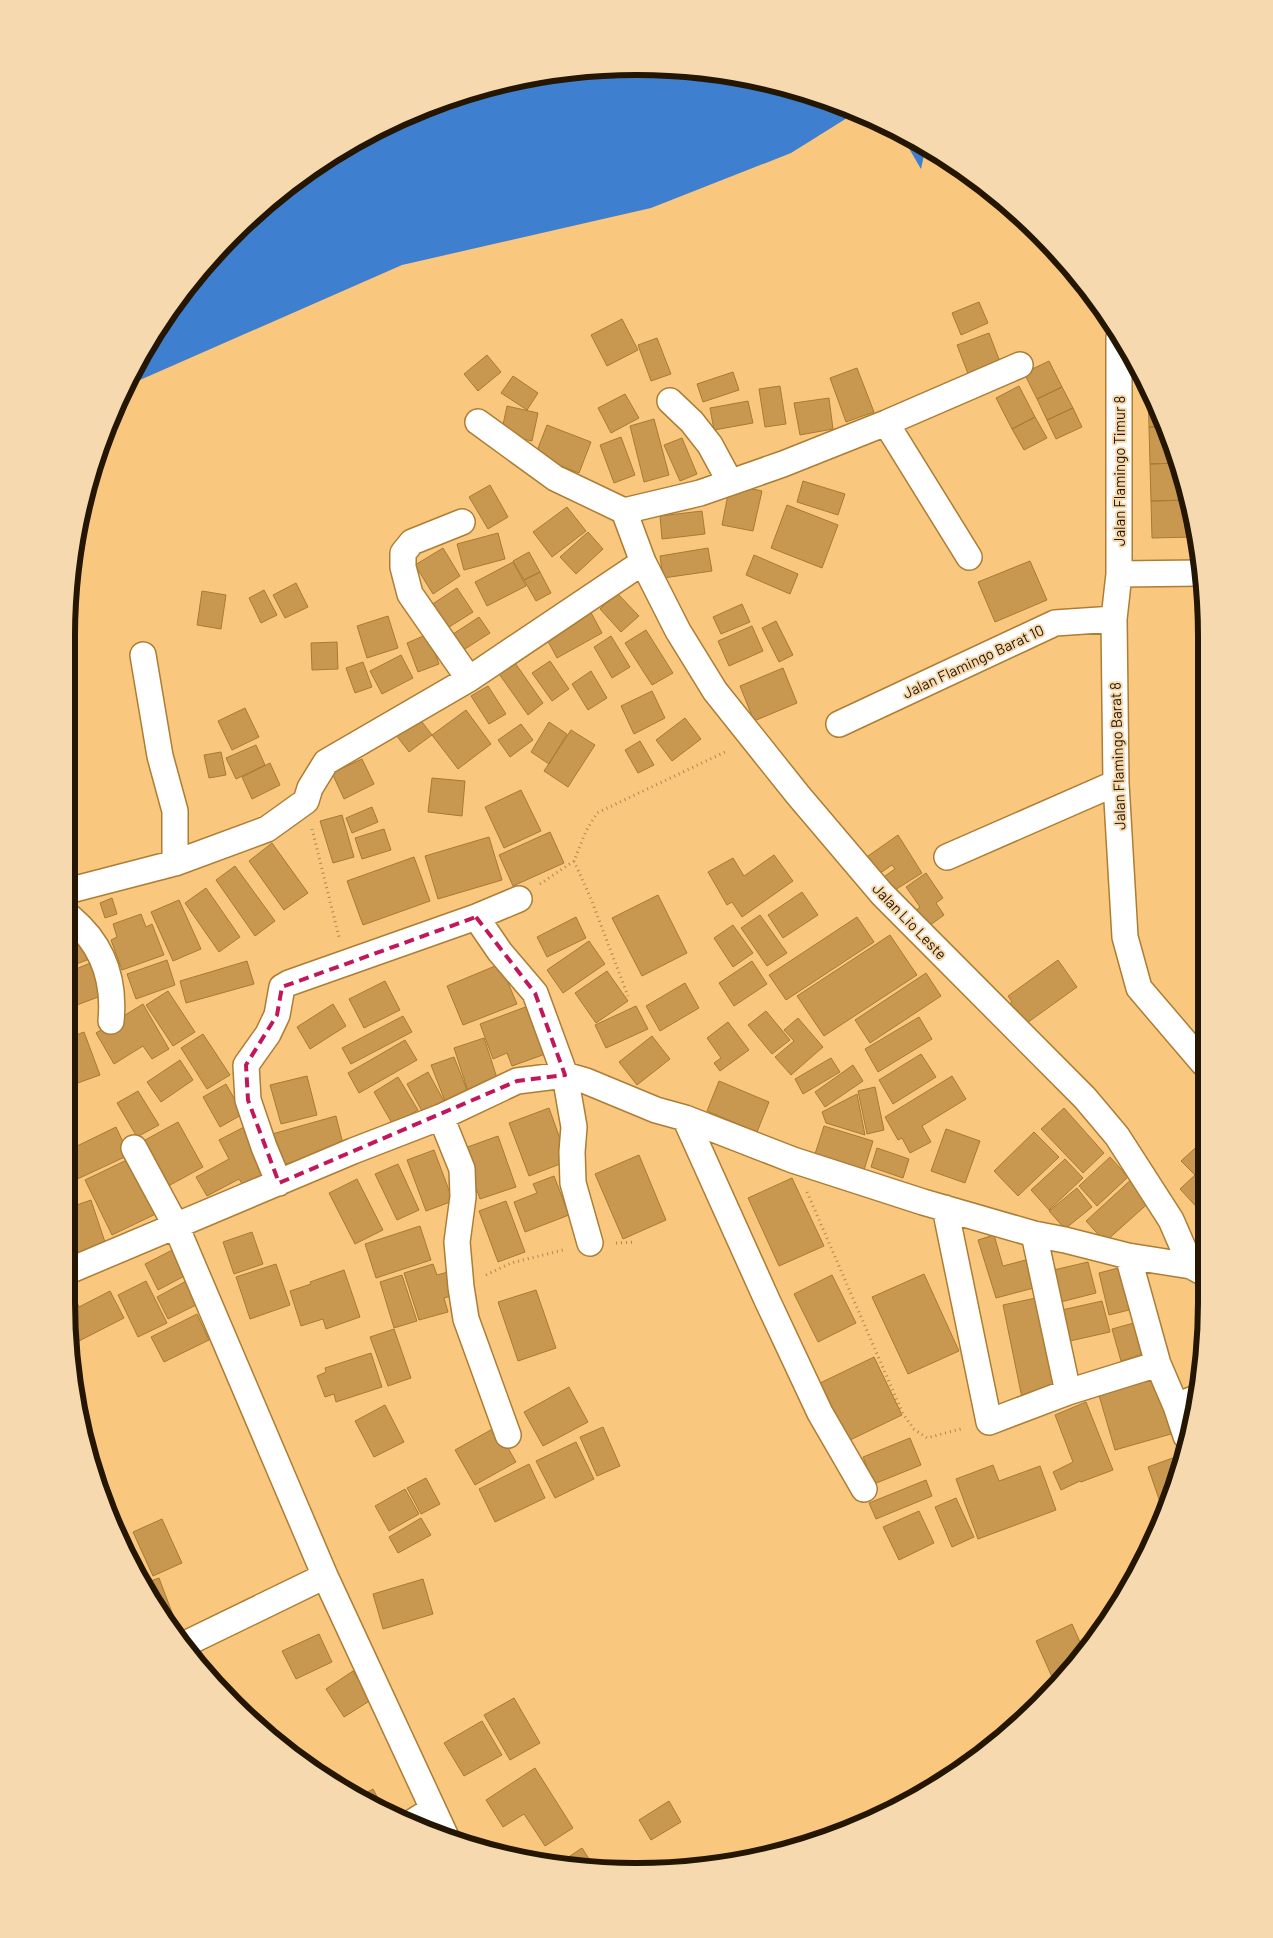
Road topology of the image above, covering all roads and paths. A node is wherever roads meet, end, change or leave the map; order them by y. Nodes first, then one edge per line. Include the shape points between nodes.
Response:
1 (1119, 350) edge
2 (1020, 365) dead end
3 (670, 401) dead end
4 (478, 422) dead end
5 (886, 423) junction
6 (730, 482) junction
7 (624, 511) junction
8 (462, 522) dead end
9 (969, 557) dead end
10 (643, 562) junction
11 (1194, 573) edge
12 (1118, 574) junction
13 (1114, 619) junction
14 (143, 655) dead end
15 (469, 679) junction
16 (838, 724) dead end
17 (753, 738) junction
18 (1116, 783) junction
19 (306, 801) junction
20 (947, 857) dead end
21 (574, 861) junction
22 (175, 863) junction
23 (75, 889) edge
24 (519, 898) joint
25 (476, 917) junction
26 (75, 921) edge
27 (346, 964) junction
28 (628, 996) dead end
29 (111, 1021) dead end
30 (1198, 1057) edge
31 (565, 1075) junction
32 (441, 1116) junction
33 (685, 1118) junction
34 (134, 1148) dead end
35 (793, 1160) junction
36 (279, 1183) junction
37 (945, 1208) junction
38 (176, 1226) junction
39 (1034, 1234) junction
40 (590, 1243) joint
41 (1128, 1256) junction
42 (75, 1268) edge
43 (1197, 1269) edge
44 (461, 1287) junction
45 (1158, 1364) junction
46 (1068, 1392) junction
47 (1186, 1402) edge
48 (1186, 1416) edge
49 (989, 1422) junction
50 (508, 1435) dead end
51 (864, 1489) dead end
52 (325, 1576) junction
53 (190, 1642) edge
54 (433, 1809) junction
55 (418, 1818) edge
56 (442, 1828) edge

1 - 12 street, Jalan Flamingo Timur 8
2 - 5 street
3 - 6 street via 710,445
4 - 7 street via 555,478
5 - 6 street
5 - 9 street
6 - 7 street via 700,493
7 - 10 street, Jalan Lio Leste
8 - 15 street via 412,542 403,552 403,567 410,594
10 - 15 street
10 - 17 street, Jalan Lio Leste via 687,646 715,691
11 - 12 street
12 - 13 street, Jalan Flamingo Barat 8
13 - 16 street, Jalan Flamingo Barat 10 via 1055,623
13 - 18 street, Jalan Flamingo Barat 8
14 - 22 street via 160,756 174,811
15 - 19 street via 326,762
17 - 21 path via 598,814 586,831
17 - 43 street, Jalan Lio Leste via 882,894 1085,1098 1112,1130 1171,1220
18 - 20 street
18 - 30 street, Jalan Flamingo Barat 8 via 1125,937 1139,988
19 - 22 street via 267,829
19 - 27 path
21 - 24 path
21 - 28 path
22 - 23 street
24 - 25 street
25 - 27 street
25 - 31 street via 535,994
26 - 29 street via 84,929 102,958 111,983
27 - 36 street via 282,987 277,1015 246,1065 248,1100
31 - 32 street via 517,1082
31 - 33 street
31 - 40 street via 574,1127 573,1183
32 - 36 street
32 - 44 street via 462,1169 457,1242
33 - 35 street
33 - 51 street via 820,1413
34 - 38 street
35 - 37 street
35 - 49 path via 903,1414 914,1429 927,1438
36 - 38 street
37 - 39 street
37 - 49 street
38 - 42 street
38 - 52 street
39 - 41 street
39 - 46 street
40 - 44 path via 511,1263
41 - 43 street
41 - 45 street
44 - 50 street via 466,1319
45 - 46 street
45 - 47 street
46 - 49 street
47 - 48 street
52 - 53 street
52 - 54 street
54 - 55 street
54 - 56 street

